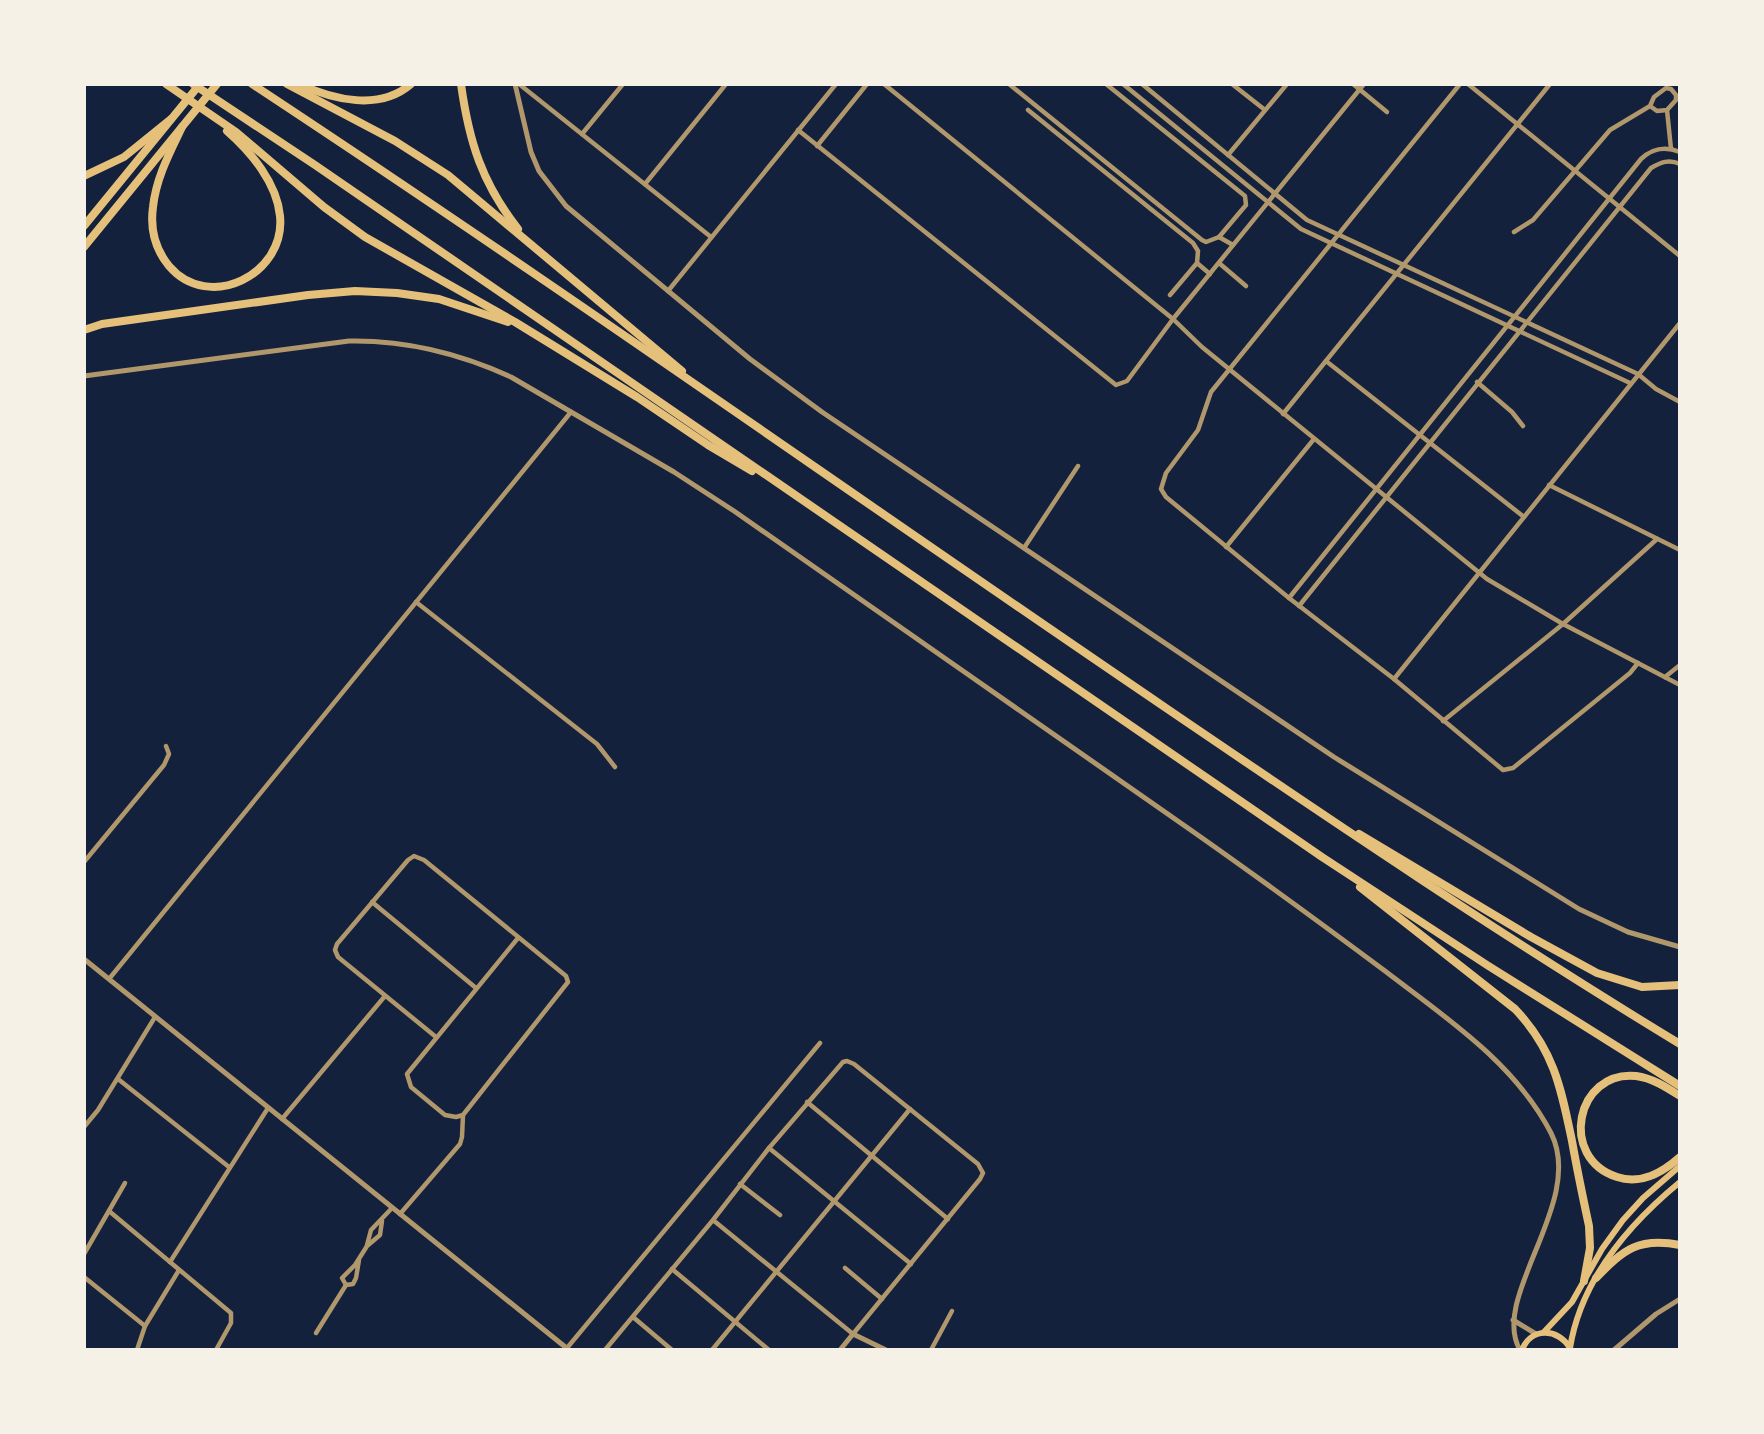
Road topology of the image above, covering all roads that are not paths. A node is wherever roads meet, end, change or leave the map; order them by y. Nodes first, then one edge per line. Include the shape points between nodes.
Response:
1 (160, 84) edge
2 (166, 84) edge
3 (193, 84) edge
4 (200, 84) edge
5 (217, 84) edge
6 (252, 84) edge
7 (287, 84) edge
8 (300, 84) edge
9 (411, 84) edge
10 (461, 84) edge
11 (623, 84) edge
12 (726, 84) edge
13 (836, 84) edge
14 (867, 84) edge
15 (884, 84) edge
16 (1009, 84) edge
17 (1106, 84) edge
18 (1142, 84) edge
19 (1233, 84) edge
20 (1287, 84) edge
21 (1353, 84) edge
22 (1460, 84) edge
23 (1468, 84) edge
24 (1550, 84) edge
25 (521, 85) edge
26 (1125, 85) edge
27 (1362, 87) edge
28 (193, 102) junction
29 (1650, 106) junction
30 (1028, 110) dead end
31 (1265, 110) junction
32 (1667, 110) junction
33 (1387, 112) dead end
34 (172, 119) junction
35 (1517, 124) junction
36 (182, 127) junction
37 (799, 130) junction
38 (582, 134) junction
39 (817, 146) junction
40 (1669, 148) junction
41 (1680, 152) edge
42 (1228, 155) junction
43 (1680, 164) edge
44 (1576, 172) junction
45 (84, 176) edge
46 (645, 184) junction
47 (1275, 194) junction
48 (1609, 198) junction
49 (1268, 203) junction
50 (1619, 206) junction
51 (84, 226) edge
52 (1514, 232) dead end
53 (1338, 235) junction
54 (711, 237) junction
55 (1219, 237) junction
56 (528, 243) junction
57 (1331, 243) junction
58 (1233, 245) junction
59 (84, 247) edge
60 (1680, 256) edge
61 (1196, 263) junction
62 (1219, 263) junction
63 (1404, 265) junction
64 (1210, 274) junction
65 (1397, 274) junction
66 (1246, 286) dead end
67 (668, 290) junction
68 (1170, 295) dead end
69 (1514, 316) junction
70 (1173, 318) junction
71 (1526, 322) junction
72 (1680, 323) edge
73 (1506, 326) junction
74 (84, 330) edge
75 (1518, 331) junction
76 (534, 333) junction
77 (1326, 361) junction
78 (1229, 370) junction
79 (1637, 374) junction
80 (84, 376) edge
81 (1477, 382) junction
82 (1630, 383) junction
83 (716, 400) junction
84 (1680, 402) edge
85 (571, 412) junction
86 (1283, 414) junction
87 (1523, 426) dead end
88 (1419, 435) junction
89 (1314, 439) junction
90 (1429, 443) junction
91 (1078, 466) dead end
92 (1549, 485) junction
93 (1376, 489) junction
94 (1386, 497) junction
95 (807, 502) junction
96 (1524, 517) junction
97 (1657, 539) junction
98 (1226, 547) junction
99 (1023, 549) junction
100 (1680, 550) edge
101 (1479, 573) junction
102 (1289, 598) junction
103 (416, 602) junction
104 (1299, 606) junction
105 (1563, 624) junction
106 (1638, 663) junction
107 (1680, 665) edge
108 (1665, 677) junction
109 (1394, 679) junction
110 (1680, 685) edge
111 (1443, 721) junction
112 (166, 746) dead end
113 (615, 767) dead end
114 (1309, 806) junction
115 (1322, 857) junction
116 (84, 862) edge
117 (372, 902) junction
118 (518, 938) junction
119 (1680, 947) edge
120 (84, 958) edge
121 (109, 979) junction
122 (1680, 985) edge
123 (476, 988) junction
124 (385, 996) junction
125 (155, 1017) junction
126 (436, 1038) junction
127 (820, 1043) dead end
128 (1680, 1044) edge
129 (118, 1079) junction
130 (1680, 1086) edge
131 (1680, 1096) edge
132 (807, 1102) junction
133 (268, 1108) junction
134 (910, 1109) junction
135 (463, 1115) junction
136 (282, 1119) junction
137 (84, 1127) edge
138 (769, 1148) junction
139 (871, 1156) junction
140 (1680, 1157) edge
141 (1680, 1166) edge
142 (230, 1167) junction
143 (1680, 1182) edge
144 (125, 1183) dead end
145 (740, 1184) junction
146 (833, 1202) junction
147 (392, 1208) junction
148 (108, 1211) junction
149 (400, 1214) junction
150 (780, 1215) dead end
151 (948, 1219) junction
152 (713, 1220) junction
153 (382, 1221) junction
154 (1680, 1245) edge
155 (368, 1246) junction
156 (84, 1254) edge
157 (359, 1260) junction
158 (170, 1262) junction
159 (911, 1264) junction
160 (845, 1268) dead end
161 (671, 1269) junction
162 (179, 1270) junction
163 (776, 1272) junction
164 (84, 1277) edge
165 (1597, 1278) junction
166 (1584, 1281) junction
167 (346, 1285) junction
168 (882, 1299) junction
169 (1680, 1299) edge
170 (952, 1311) dead end
171 (633, 1317) junction
172 (1513, 1320) junction
173 (735, 1322) junction
174 (145, 1326) junction
175 (1544, 1332) junction
176 (316, 1333) dead end
177 (853, 1334) junction
178 (1536, 1334) junction
179 (568, 1349) edge
180 (1570, 1349) edge
181 (137, 1350) edge
182 (216, 1350) edge
183 (605, 1350) edge
184 (672, 1350) edge
185 (712, 1350) edge
186 (769, 1350) edge
187 (840, 1350) edge
188 (886, 1350) edge
189 (931, 1350) edge
190 (1521, 1350) edge
191 (1614, 1350) edge

1 - 28 highway
2 - 28 highway
3 - 95 highway
4 - 34 highway
5 - 36 highway
6 - 83 highway
7 - 56 highway via 419,155
8 - 9 highway via 336,97 368,100 394,95
10 - 56 highway via 469,136 478,160 499,204
11 - 38 street
12 - 46 street
13 - 37 street
14 - 39 street
15 - 70 street
16 - 55 street via 1202,240
17 - 55 street via 1245,197 1246,205
18 - 42 street
19 - 31 street
20 - 31 street
21 - 27 street
22 - 53 street
23 - 35 street
24 - 35 street
25 - 38 street
25 - 67 street via 531,152 554,192
26 - 49 street
27 - 33 street
27 - 47 street
28 - 36 highway via 249,154 278,207 280,233 275,249 259,271 244,281 216,287 188,281 172,270 156,244 152,225 155,193
28 - 76 highway via 365,237
29 - 32 street
29 - 32 street via 1658,93 1671,89 1676,100
29 - 44 street via 1610,130
30 - 61 street via 1193,243 1199,256
31 - 42 street
32 - 40 street
34 - 45 highway via 124,157
34 - 51 highway
35 - 44 street
35 - 63 street
36 - 59 highway
37 - 39 street
37 - 54 street
38 - 46 street
39 - 70 street via 1116,385 1127,382
40 - 41 street
40 - 48 street via 1647,153
42 - 47 street
43 - 50 street via 1660,162 1651,168
44 - 48 street
44 - 52 street via 1533,220
46 - 54 street
47 - 49 street
47 - 53 street via 1307,220
48 - 50 street
48 - 69 street
49 - 57 street via 1301,229
49 - 58 street
50 - 60 street
50 - 71 street
53 - 57 street
53 - 63 street
54 - 67 street
55 - 58 street
56 - 83 highway
57 - 65 street
57 - 78 street
58 - 62 street
61 - 64 street
61 - 68 street
62 - 64 street
62 - 66 street
63 - 65 street
63 - 69 street
64 - 70 street
65 - 73 street
65 - 77 street
67 - 99 street via 833,420
69 - 71 street
69 - 73 street
70 - 78 street
71 - 75 street
71 - 79 street
72 - 79 street
73 - 75 street
73 - 88 street
74 - 76 highway via 355,291 439,299
75 - 81 street
75 - 82 street
76 - 95 highway via 708,445
77 - 86 street
77 - 88 street
78 - 86 street
78 - 98 street via 1207,400 1198,430 1162,480 1161,489
79 - 82 street
79 - 84 street
80 - 85 street via 349,341 389,342 436,349 486,365
81 - 87 street
81 - 90 street
82 - 92 street
83 - 114 highway
85 - 103 street
85 - 172 street via 734,511 1271,886 1471,1037 1524,1093 1552,1134 1559,1157 1558,1187
86 - 89 street
88 - 90 street
88 - 93 street
89 - 93 street
89 - 98 street
90 - 94 street
90 - 96 street
91 - 99 street
92 - 96 street
92 - 97 street
93 - 94 street
93 - 102 street
94 - 101 street
94 - 104 street
95 - 115 highway
96 - 101 street
97 - 100 street
97 - 105 street
98 - 102 street
99 - 119 street via 1290,728 1579,909 1628,932
101 - 105 street
101 - 109 street
102 - 104 street
103 - 113 street via 597,744
103 - 121 street
104 - 109 street
105 - 106 street
105 - 111 street
106 - 108 street
106 - 111 street via 1513,768 1496,766
107 - 108 street
108 - 110 street
109 - 111 street
112 - 116 street via 169,754 164,765
114 - 122 highway via 1597,973 1642,987
114 - 128 highway
115 - 130 highway
115 - 166 highway via 1506,1001 1545,1048 1560,1082 1589,1226
117 - 118 street via 408,860 419,857
117 - 123 street
117 - 124 street via 335,950
118 - 123 street
118 - 135 street via 568,982
120 - 121 street
121 - 125 street
123 - 126 street
124 - 126 street
124 - 136 street
125 - 129 street
125 - 133 street
126 - 135 street via 409,1070 407,1079 445,1115
127 - 179 street
129 - 137 street
129 - 142 street
131 - 140 highway via 1636,1076 1616,1078 1593,1093 1580,1128 1583,1146 1594,1162 1621,1178 1652,1176
132 - 134 street via 847,1060
132 - 138 street
132 - 139 street
133 - 136 street
133 - 142 street
134 - 139 street
134 - 151 street via 983,1173
135 - 149 street via 460,1144
136 - 147 street
138 - 145 street
138 - 146 street
139 - 146 street
139 - 151 street
141 - 166 main road via 1622,1220
142 - 158 street
143 - 165 main road via 1636,1221
144 - 148 street
145 - 150 street
145 - 152 street
146 - 159 street
146 - 163 street
147 - 149 street
147 - 153 street
148 - 156 street
148 - 158 street
149 - 179 street
151 - 159 street
152 - 161 street
152 - 163 street
153 - 155 street via 372,1230
153 - 155 street via 380,1235
154 - 165 highway via 1637,1244 1622,1252
155 - 157 street
157 - 167 street via 353,1284
157 - 167 street via 342,1278
158 - 162 street
159 - 168 street
160 - 168 street
161 - 171 street
161 - 173 street
162 - 174 street
162 - 182 street via 231,1313 231,1323
163 - 173 street
163 - 177 street
164 - 174 street
165 - 180 main road via 1578,1310
166 - 175 main road via 1567,1309
167 - 176 street
168 - 177 street
169 - 191 street
170 - 189 street
171 - 183 street
171 - 184 street
172 - 178 street
172 - 190 street
173 - 185 street
173 - 186 street
174 - 181 street
175 - 178 main road
175 - 180 main road via 1560,1336
177 - 187 street
177 - 188 street
178 - 190 main road

